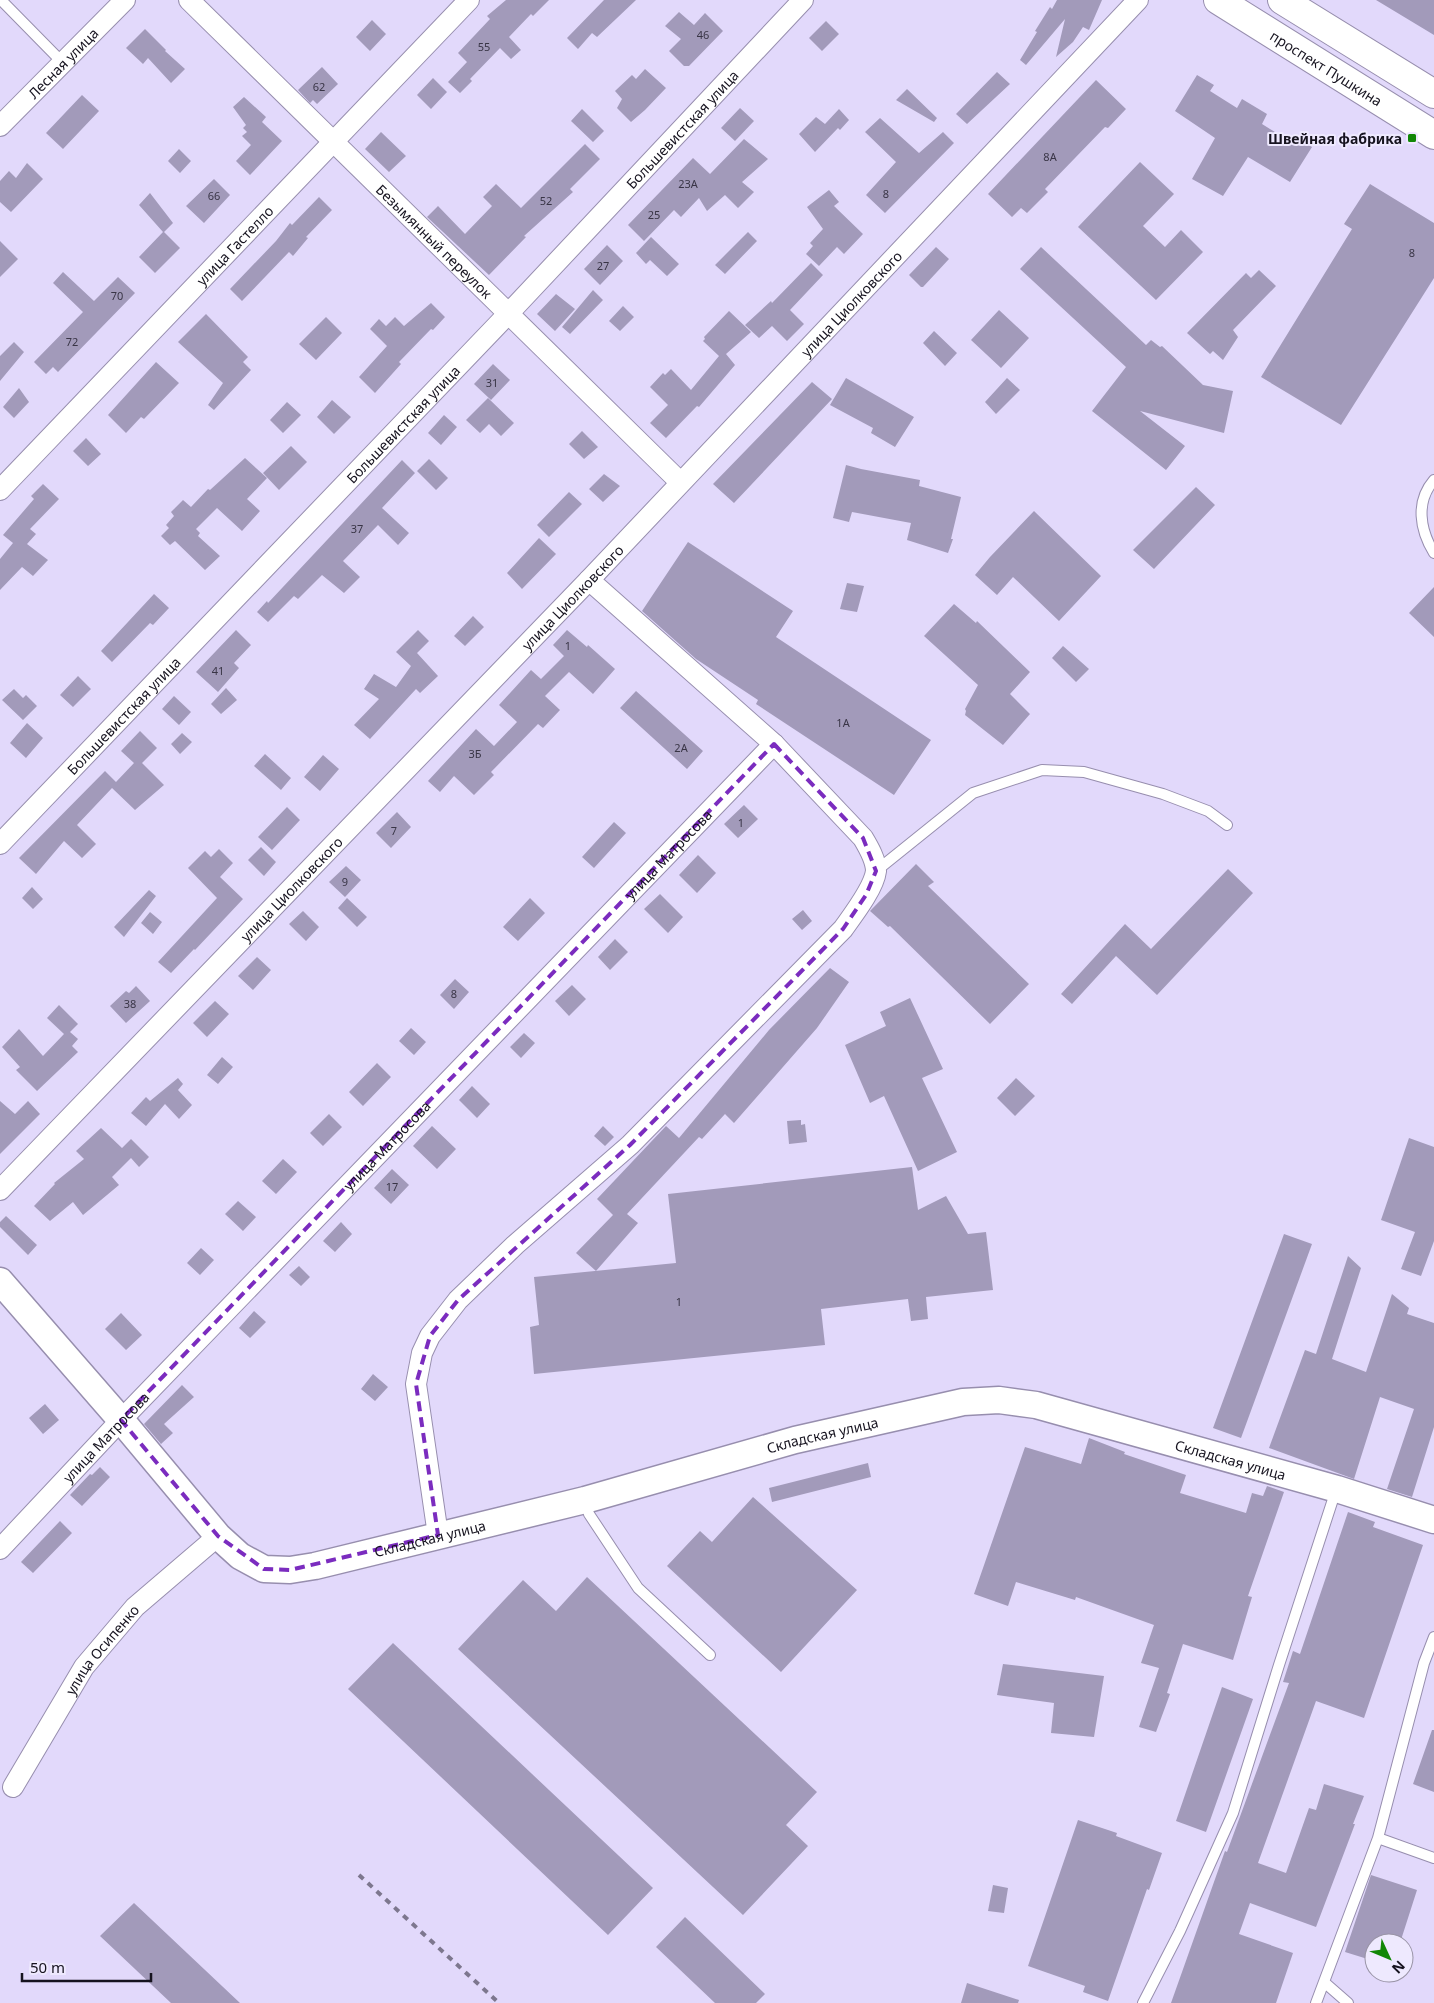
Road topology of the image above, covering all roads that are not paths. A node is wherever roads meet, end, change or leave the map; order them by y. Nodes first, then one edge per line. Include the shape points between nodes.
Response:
1 (1, 0) edge
2 (125, 0) edge
3 (189, 0) edge
4 (469, 0) edge
5 (803, 0) edge
6 (1138, 0) edge
7 (1218, 0) edge
8 (1282, 0) edge
9 (63, 63) junction
10 (1434, 94) edge
11 (0, 126) edge
12 (1434, 135) edge
13 (334, 142) junction
14 (508, 314) junction
15 (1434, 480) edge
16 (680, 482) junction
17 (0, 490) edge
18 (1434, 553) edge
19 (589, 580) junction
20 (774, 744) junction
21 (1227, 824) dead end
22 (0, 844) edge
23 (876, 872) junction
24 (0, 1190) edge
25 (0, 1281) edge
26 (121, 1420) junction
27 (1337, 1489) junction
28 (585, 1500) junction
29 (1434, 1520) edge
30 (438, 1535) junction
31 (218, 1536) junction
32 (0, 1548) edge
33 (1434, 1637) edge
34 (710, 1655) dead end
35 (13, 1787) dead end
36 (1378, 1838) junction
37 (1434, 1858) edge
38 (1324, 1982) junction
39 (1143, 2003) edge
40 (1316, 2003) edge
41 (1348, 2003) edge

1 - 9 lane
2 - 9 street, Лесная улица
3 - 13 street, Безымянный переулок
4 - 13 street, улица Гастелло
5 - 14 street, Большевистская улица
6 - 16 street, улица Циолковского
7 - 12 main road, проспект Пушкина
8 - 10 main road
9 - 11 street, Лесная улица
13 - 14 street, Безымянный переулок
13 - 17 street, улица Гастелло
14 - 16 street, Безымянный переулок
14 - 22 street, Большевистская улица
15 - 18 lane via 1423,502 1421,525
16 - 19 street, улица Циолковского
19 - 20 street
19 - 24 street, улица Циолковского
20 - 23 street via 863,838
20 - 26 street, улица Матросова
21 - 23 lane via 1208,811 1154,792 1084,772 1042,770 974,793
23 - 30 street via 866,895 843,929 630,1145 515,1245 458,1300 430,1336 422,1353 416,1384
25 - 26 street, Складская улица
26 - 31 street, Складская улица
26 - 32 street, улица Матросова
27 - 28 street, Складская улица via 1036,1405 998,1400 963,1402 795,1440
27 - 29 street, Складская улица
27 - 39 lane via 1234,1813
28 - 30 street, Складская улица
28 - 34 lane via 589,1514 638,1588
30 - 31 street, Складская улица via 290,1570 264,1569 240,1556
31 - 35 street, улица Осипенко via 135,1608 84,1668
33 - 36 lane via 1424,1663
36 - 37 lane
36 - 38 lane
38 - 40 lane
38 - 41 lane

